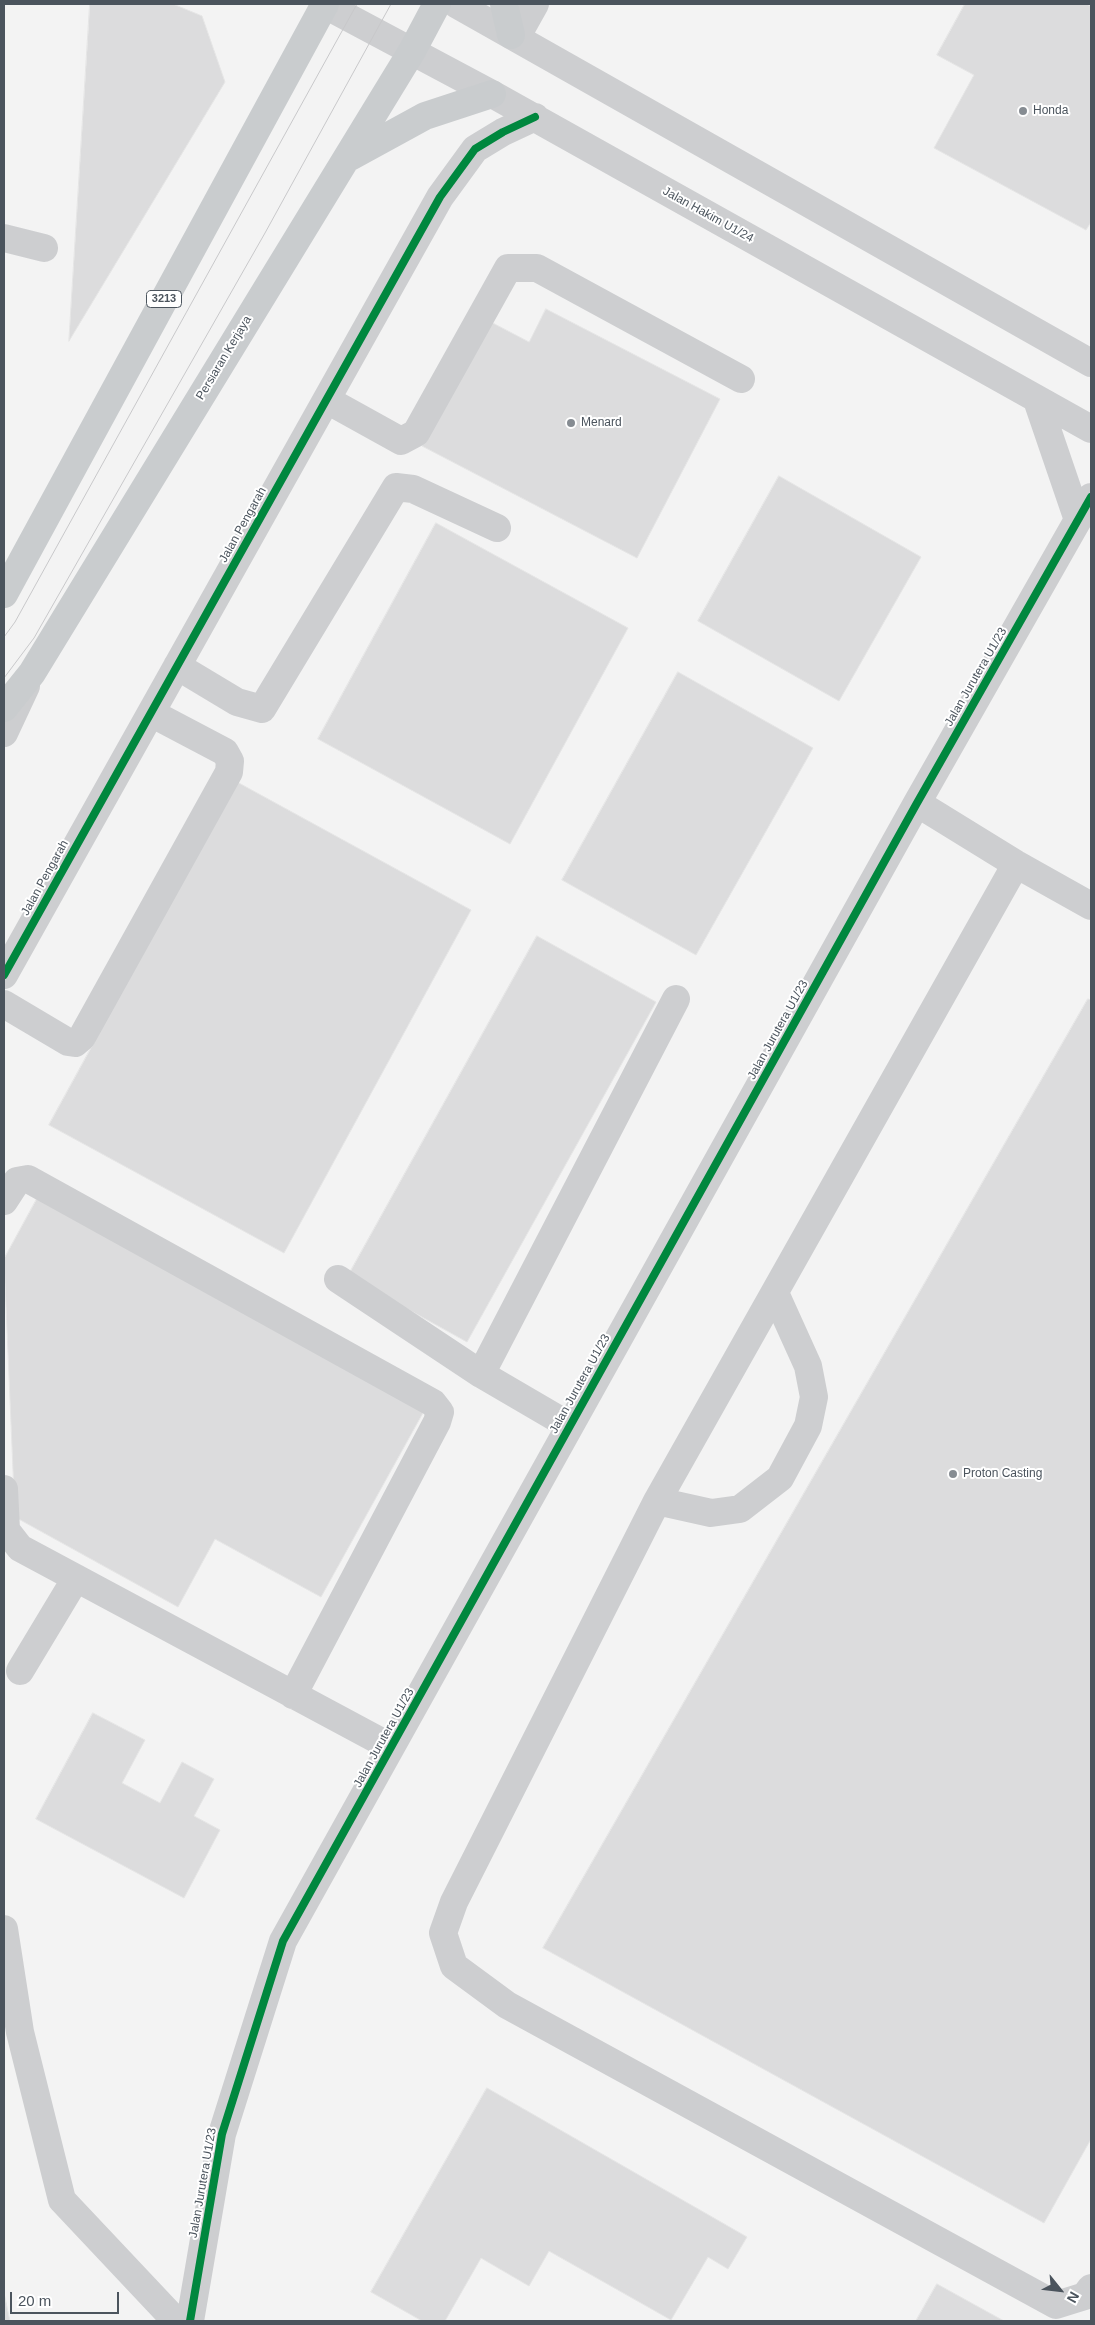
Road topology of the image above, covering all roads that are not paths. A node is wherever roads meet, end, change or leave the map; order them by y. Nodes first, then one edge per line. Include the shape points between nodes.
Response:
1 (324, 4) edge
2 (437, 4) edge
3 (456, 4) edge
4 (504, 4) edge
5 (535, 4) edge
6 (513, 36) junction
7 (412, 51) junction
8 (492, 94) junction
9 (534, 117) junction
10 (346, 159) junction
11 (4, 238) edge
12 (44, 248) dead end
13 (1056, 342) junction
14 (1091, 342) edge
15 (1091, 363) edge
16 (741, 379) dead end
17 (327, 400) junction
18 (1037, 400) junction
19 (1091, 430) edge
20 (1091, 497) edge
21 (1084, 517) edge
22 (497, 528) dead end
23 (4, 594) edge
24 (177, 666) junction
25 (32, 673) junction
26 (4, 708) edge
27 (151, 713) junction
28 (4, 733) edge
29 (917, 804) junction
30 (1016, 864) junction
31 (1091, 906) edge
32 (4, 975) edge
33 (676, 1000) dead end
34 (4, 1004) edge
35 (4, 1201) edge
36 (338, 1279) dead end
37 (775, 1293) junction
38 (481, 1374) junction
39 (570, 1426) junction
40 (4, 1489) edge
41 (658, 1501) junction
42 (76, 1578) junction
43 (20, 1672) dead end
44 (293, 1695) junction
45 (391, 1747) junction
46 (4, 1930) edge
47 (1091, 2288) edge
48 (176, 2321) edge
49 (190, 2321) edge

1 - 7 street, Jalan Hakim U1/24
1 - 23 main road, 3213
2 - 7 main road, Persiaran Kerjaya
3 - 6 street
4 - 6 main road
5 - 6 street
6 - 13 street
7 - 8 street, Jalan Hakim U1/24
7 - 10 main road, Persiaran Kerjaya
8 - 9 street, Jalan Hakim U1/24
8 - 10 main road via 425,116
9 - 17 street, Jalan Pengarah via 475,149 440,197
9 - 18 street, Jalan Hakim U1/24
10 - 25 main road, Persiaran Kerjaya
11 - 12 street
13 - 14 street
13 - 15 street
16 - 17 street via 537,268 508,268 416,433 401,440
17 - 24 street, Jalan Pengarah
18 - 19 street, Jalan Hakim U1/24
18 - 21 street
20 - 21 street, Jalan Jurutera U1/23
21 - 29 street, Jalan Jurutera U1/23
22 - 24 street via 413,489 396,487 262,708 237,702
24 - 27 street, Jalan Pengarah
25 - 26 main road, Persiaran Kerjaya
25 - 28 street
27 - 32 street, Jalan Pengarah
27 - 34 street via 225,752 230,761 229,772 82,1037 75,1043 68,1042
29 - 30 street
29 - 39 street, Jalan Jurutera U1/23
30 - 31 street
30 - 37 street
33 - 38 street
35 - 44 street via 17,1181 28,1179 433,1403 440,1412
36 - 38 street
37 - 41 street
37 - 41 street via 808,1366 814,1397 808,1426 780,1478 740,1509 711,1513
38 - 39 street
39 - 45 street, Jalan Jurutera U1/23
40 - 42 street via 6,1530 20,1548
41 - 47 street via 454,1902 443,1933 454,1966 507,2005 1056,2305 1085,2296
42 - 43 street
42 - 44 street
44 - 45 street
45 - 49 street, Jalan Jurutera U1/23 via 284,1941 222,2134
46 - 48 street via 20,2032 62,2200

